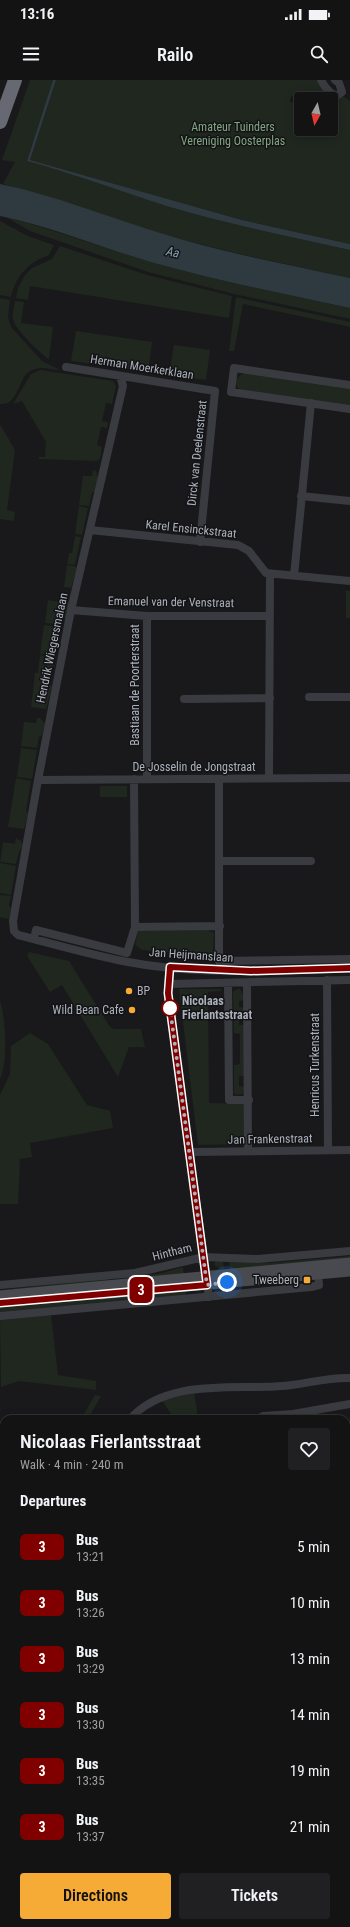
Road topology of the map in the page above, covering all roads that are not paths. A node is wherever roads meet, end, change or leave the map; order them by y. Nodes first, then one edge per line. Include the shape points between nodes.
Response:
1 (15, 80) edge
2 (321, 80) edge
3 (335, 80) edge
4 (0, 122) edge
5 (66, 367) dead end
6 (120, 376) junction
7 (350, 385) edge
8 (215, 391) joint
9 (311, 403) junction
10 (350, 409) edge
11 (302, 496) junction
12 (350, 501) edge
13 (90, 530) junction
14 (200, 542) junction
15 (270, 574) junction
16 (294, 576) junction
17 (350, 581) edge
18 (72, 610) junction
19 (147, 616) junction
20 (270, 616) junction
21 (309, 697) dead end
22 (350, 697) edge
23 (270, 698) junction
24 (184, 699) dead end
25 (219, 778) junction
26 (269, 778) junction
27 (350, 778) edge
28 (134, 779) junction
29 (147, 779) junction
30 (38, 780) junction
31 (219, 861) junction
32 (311, 861) dead end
33 (220, 926) junction
34 (12, 927) joint
35 (135, 927) junction
36 (34, 939) junction
37 (350, 959) edge
38 (170, 967) junction
39 (350, 968) edge
40 (327, 980) junction
41 (350, 980) edge
42 (228, 983) junction
43 (247, 983) junction
44 (169, 984) junction
45 (249, 1100) junction
46 (328, 1150) junction
47 (350, 1150) edge
48 (248, 1151) junction
49 (190, 1152) junction
50 (350, 1252) edge
51 (204, 1257) junction
52 (350, 1263) edge
53 (350, 1271) edge
54 (318, 1280) junction
55 (207, 1281) junction
56 (0, 1285) edge
57 (0, 1296) edge
58 (209, 1297) junction
59 (0, 1303) edge
60 (0, 1316) edge
61 (350, 1378) edge
62 (350, 1404) edge
63 (134, 1415) edge
64 (278, 1415) edge

1 - 4 highway
2 - 3 street via 334,96 338,96 342,88
5 - 6 street, Herman Moerkerklaan
6 - 8 street, Herman Moerkerklaan
6 - 13 street, Hendrik Wiegersmalaan via 123,386
7 - 9 street via 234,368 231,392
8 - 14 street, Dirck van Deelenstraat
9 - 10 street
9 - 11 street
11 - 12 street
11 - 16 street
13 - 14 street, Karel Ensinckstraat
13 - 18 street, Hendrik Wiegersmalaan
14 - 15 street, Karel Ensinckstraat via 244,547 263,570
15 - 16 street
15 - 20 street
16 - 17 street
18 - 19 street, Emanuel van der Venstraat
18 - 30 street, Hendrik Wiegersmalaan
19 - 20 street, Emanuel van der Venstraat
19 - 29 street, Bastiaan de Poorterstraat
20 - 23 street
21 - 22 street
23 - 24 street
23 - 26 street
25 - 26 street, De Josselin de Jongstraat
25 - 29 street, De Josselin de Jongstraat
25 - 31 street
26 - 27 street, De Josselin de Jongstraat
28 - 29 street, De Josselin de Jongstraat
28 - 30 street, De Josselin de Jongstraat
28 - 35 street
30 - 34 street, Hendrik Wiegersmalaan
31 - 32 street
31 - 33 street
33 - 35 street
33 - 37 street, Jan Heijmanslaan via 219,961
34 - 36 street, Jan Heijmanslaan via 18,935
35 - 36 street via 127,953 36,930
36 - 38 street, Jan Heijmanslaan via 128,962
38 - 39 street, Jan Heijmanslaan via 251,971
38 - 44 street
40 - 41 street, Jan Heijmanslaan
40 - 43 street, Jan Heijmanslaan
40 - 46 street, Henricus Turkenstraat
42 - 43 street, Jan Heijmanslaan
42 - 44 street, Jan Heijmanslaan
42 - 45 street via 229,1100
43 - 45 street
44 - 49 street via 168,993
45 - 48 street
46 - 47 street, Jan Frankenstraat
46 - 48 street, Jan Frankenstraat
48 - 49 street, Jan Frankenstraat
49 - 51 street
50 - 51 street, Hintham via 264,1259
51 - 55 street
51 - 56 street, Hintham via 135,1273
52 - 55 street, Hintham
53 - 54 street, Hintham
54 - 55 street, Hintham
54 - 58 street, Hintham
55 - 57 street, Hintham
55 - 58 street
55 - 59 street, Hintham
58 - 60 street, Hintham
61 - 63 street via 284,1386 173,1393 140,1408
62 - 64 street

